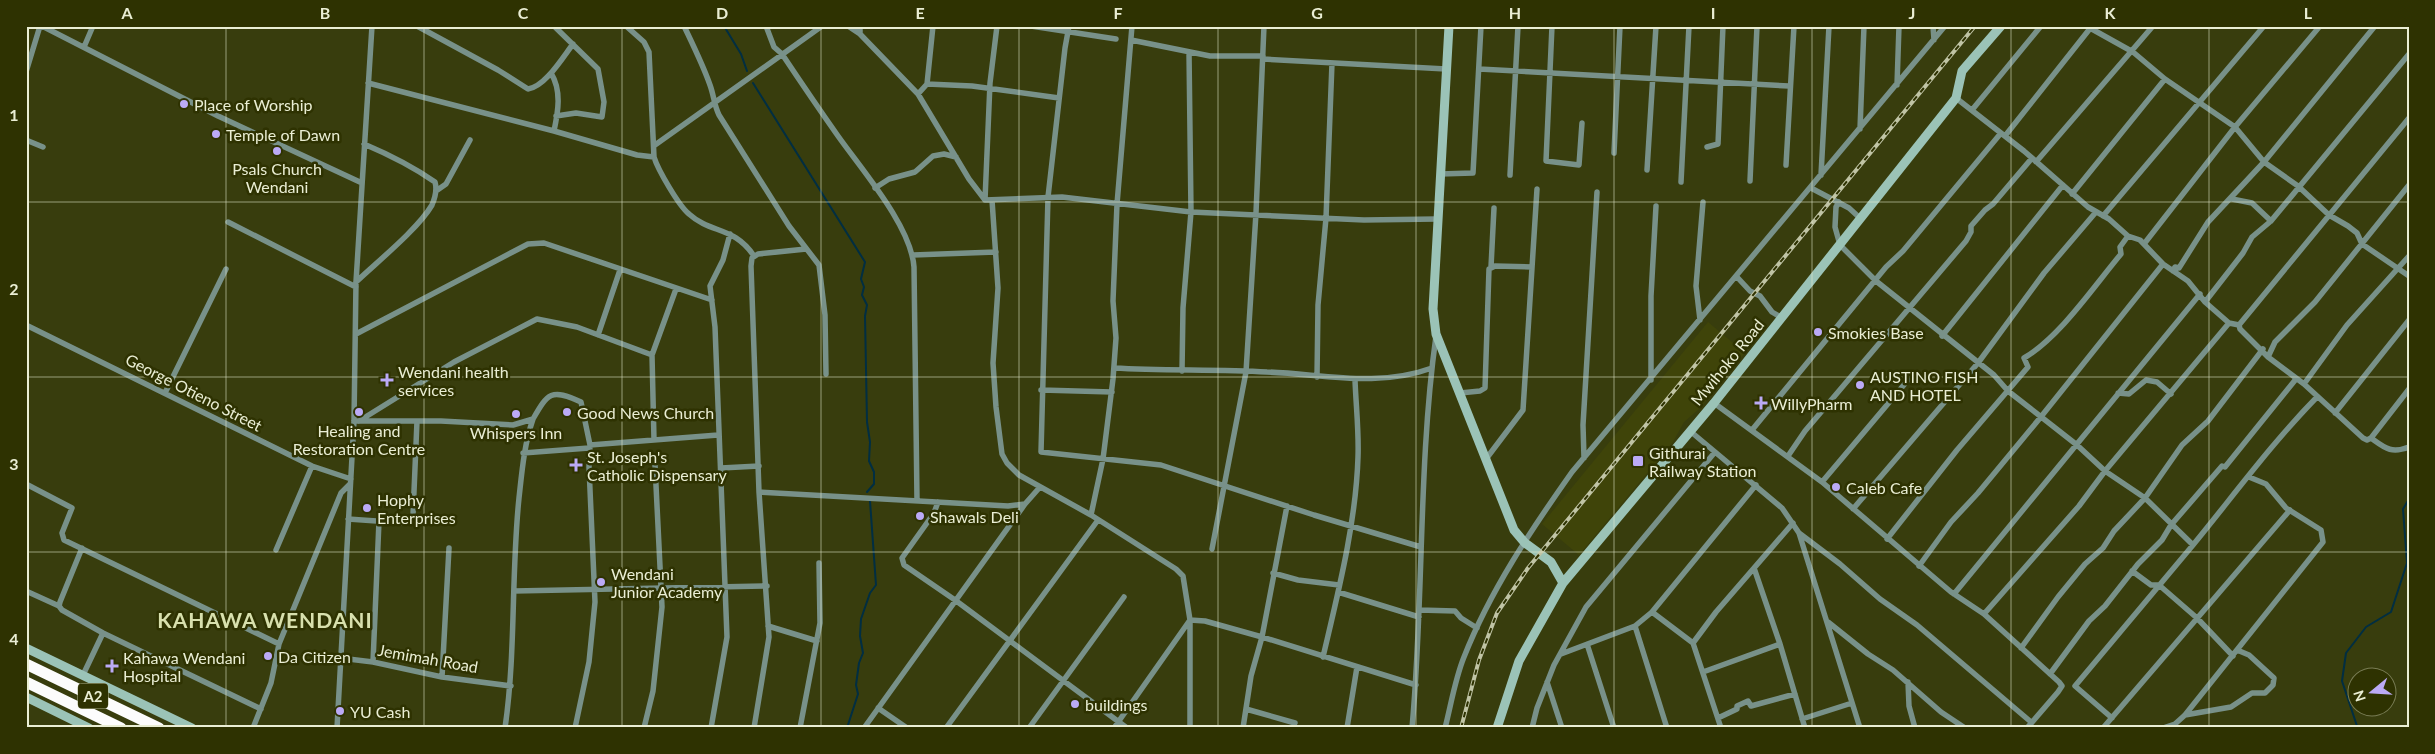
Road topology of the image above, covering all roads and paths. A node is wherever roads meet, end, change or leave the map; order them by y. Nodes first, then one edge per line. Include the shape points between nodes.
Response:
1 (41, 26) edge
2 (93, 26) edge
3 (372, 26) edge
4 (417, 26) edge
5 (554, 26) edge
6 (626, 26) edge
7 (684, 26) edge
8 (766, 26) edge
9 (822, 26) edge
10 (848, 26) edge
11 (860, 26) edge
12 (933, 26) edge
13 (997, 26) edge
14 (1031, 26) edge
15 (1132, 26) edge
16 (1264, 26) edge
17 (1449, 26) edge
18 (1482, 26) edge
19 (1518, 26) edge
20 (1552, 26) edge
21 (1620, 26) edge
22 (1656, 26) edge
23 (1689, 26) edge
24 (1723, 26) edge
25 (1757, 26) edge
26 (1794, 26) edge
27 (1829, 26) edge
28 (1864, 26) edge
29 (1899, 26) edge
30 (1933, 26) edge
31 (1945, 26) edge
32 (2001, 26) edge
33 (2041, 26) edge
34 (2154, 26) edge
35 (2264, 26) edge
36 (2320, 26) edge
37 (2375, 26) edge
38 (2091, 27) edge
39 (1069, 29) edge
40 (860, 34) junction
41 (1116, 38) dead end
42 (1131, 40) junction
43 (1934, 40) junction
44 (573, 44) junction
45 (84, 47) junction
46 (1189, 52) junction
47 (2132, 52) junction
48 (782, 54) junction
49 (2409, 54) edge
50 (1263, 58) junction
51 (1332, 63) junction
52 (1446, 69) junction
53 (1479, 69) junction
54 (1516, 71) junction
55 (26, 72) edge
56 (1550, 72) junction
57 (551, 73) junction
58 (1617, 75) junction
59 (1652, 78) junction
60 (2165, 79) junction
61 (1687, 80) junction
62 (1719, 82) junction
63 (368, 84) junction
64 (927, 84) junction
65 (1754, 84) junction
66 (1897, 85) junction
67 (1789, 86) junction
68 (990, 90) junction
69 (918, 94) junction
70 (1059, 98) junction
71 (1956, 98) junction
72 (2200, 103) junction
73 (714, 105) junction
74 (1972, 110) junction
75 (556, 116) junction
76 (2409, 118) edge
77 (1582, 122) dead end
78 (2235, 127) junction
79 (1860, 129) junction
80 (554, 131) junction
81 (2003, 134) junction
82 (26, 140) edge
83 (470, 140) dead end
84 (364, 144) junction
85 (655, 145) junction
86 (43, 147) dead end
87 (1707, 147) dead end
88 (1614, 153) dead end
89 (654, 157) junction
90 (956, 157) junction
91 (2034, 160) junction
92 (2264, 162) junction
93 (1786, 164) dead end
94 (1648, 170) dead end
95 (1440, 174) junction
96 (1510, 175) dead end
97 (1821, 175) junction
98 (1750, 181) dead end
99 (1681, 182) dead end
100 (362, 183) junction
101 (2063, 185) junction
102 (2409, 185) edge
103 (2298, 186) junction
104 (875, 188) junction
105 (1811, 188) junction
106 (1536, 189) dead end
107 (436, 191) junction
108 (1597, 192) dead end
109 (2072, 194) junction
110 (1048, 197) junction
111 (2232, 199) junction
112 (985, 200) junction
113 (992, 200) junction
114 (1703, 202) dead end
115 (1839, 202) junction
116 (1117, 204) junction
117 (1656, 206) dead end
118 (1494, 208) dead end
119 (1191, 212) junction
120 (2096, 212) junction
121 (1256, 214) junction
122 (2329, 215) junction
123 (2103, 216) junction
124 (1326, 218) junction
125 (1861, 218) junction
126 (1437, 219) junction
127 (228, 222) dead end
128 (2271, 222) junction
129 (730, 234) junction
130 (2128, 236) junction
131 (2144, 244) junction
132 (2362, 244) junction
133 (1840, 245) junction
134 (806, 249) junction
135 (996, 252) junction
136 (912, 255) junction
137 (754, 256) junction
138 (2409, 256) edge
139 (2163, 264) junction
140 (1491, 267) junction
141 (1532, 267) junction
142 (2399, 268) junction
143 (226, 269) dead end
144 (620, 270) junction
145 (2173, 271) junction
146 (1737, 276) junction
147 (2409, 276) edge
148 (1876, 281) junction
149 (356, 285) junction
150 (676, 289) junction
151 (2200, 294) junction
152 (712, 300) junction
153 (2205, 302) junction
154 (1910, 307) junction
155 (1782, 318) junction
156 (1700, 320) junction
157 (2409, 320) edge
158 (2229, 323) junction
159 (26, 325) edge
160 (2239, 325) junction
161 (356, 334) junction
162 (1436, 334) junction
163 (598, 335) junction
164 (1942, 336) junction
165 (2263, 350) junction
166 (652, 355) junction
167 (2268, 357) junction
168 (1978, 363) junction
169 (1114, 368) junction
170 (1432, 368) junction
171 (1182, 371) junction
172 (1246, 372) junction
173 (826, 374) dead end
174 (1317, 377) junction
175 (2296, 379) junction
176 (1354, 380) junction
177 (1651, 380) junction
178 (1908, 380) dead end
179 (2304, 384) junction
180 (2409, 389) edge
181 (1041, 390) junction
182 (1112, 392) junction
183 (2008, 392) junction
184 (165, 393) junction
185 (1460, 393) junction
186 (2118, 393) junction
187 (2171, 394) junction
188 (2317, 396) junction
189 (1714, 403) junction
190 (2335, 413) junction
191 (2040, 418) junction
192 (533, 419) junction
193 (357, 421) junction
194 (417, 421) junction
195 (1752, 430) junction
196 (1690, 431) junction
197 (718, 435) junction
198 (2371, 438) junction
199 (654, 440) junction
200 (2077, 446) junction
201 (590, 447) junction
202 (2409, 447) edge
203 (1716, 452) junction
204 (523, 453) junction
205 (1788, 456) junction
206 (1584, 458) junction
207 (1103, 459) junction
208 (1486, 459) junction
209 (655, 465) dead end
210 (312, 466) junction
211 (759, 466) junction
212 (721, 468) junction
213 (2105, 471) junction
214 (2249, 477) junction
215 (351, 481) junction
216 (1822, 482) junction
217 (26, 484) edge
218 (1223, 485) junction
219 (1756, 485) junction
220 (1040, 487) junction
221 (759, 492) junction
222 (2145, 498) junction
223 (917, 500) junction
224 (938, 502) junction
225 (1026, 504) junction
226 (1288, 506) junction
227 (1853, 509) junction
228 (2290, 510) junction
229 (1091, 515) junction
230 (348, 519) junction
231 (1098, 520) junction
232 (379, 521) junction
233 (1793, 523) junction
234 (2171, 524) junction
235 (1350, 525) junction
236 (1800, 534) junction
237 (1887, 539) junction
238 (1525, 543) junction
239 (2193, 545) junction
240 (1421, 547) junction
241 (82, 548) junction
242 (448, 548) dead end
243 (1212, 549) dead end
244 (276, 550) dead end
245 (819, 563) dead end
246 (1919, 566) junction
247 (1754, 568) junction
248 (2132, 572) junction
249 (1273, 573) junction
250 (1563, 583) junction
251 (1339, 585) junction
252 (767, 586) junction
253 (2159, 586) junction
254 (726, 587) junction
255 (662, 588) junction
256 (594, 589) junction
257 (26, 591) edge
258 (514, 591) junction
259 (1338, 592) junction
260 (1954, 594) junction
261 (1124, 597) dead end
262 (956, 600) junction
263 (59, 606) junction
264 (1652, 612) junction
265 (1419, 613) junction
266 (1984, 614) junction
267 (2197, 618) junction
268 (1190, 620) junction
269 (1828, 622) junction
270 (768, 626) junction
271 (1635, 626) junction
272 (1476, 628) junction
273 (103, 633) junction
274 (1262, 637) junction
275 (817, 641) junction
276 (1009, 641) junction
277 (1693, 643) junction
278 (279, 644) junction
279 (1587, 644) junction
280 (1780, 644) junction
281 (26, 648) edge
282 (2021, 648) junction
283 (2237, 650) junction
284 (1561, 654) junction
285 (2232, 656) junction
286 (1323, 657) junction
287 (340, 658) junction
288 (373, 662) junction
289 (26, 664) edge
290 (1356, 667) junction
291 (1703, 672) junction
292 (2050, 674) junction
293 (83, 675) junction
294 (442, 677) junction
295 (1063, 681) junction
296 (26, 682) edge
297 (1547, 682) junction
298 (1908, 682) junction
299 (1416, 685) junction
300 (511, 686) junction
301 (1795, 694) junction
302 (26, 697) edge
303 (1852, 703) junction
304 (262, 708) junction
305 (878, 708) junction
306 (1246, 709) junction
307 (2185, 715) junction
308 (1718, 718) junction
309 (2112, 718) junction
310 (1802, 719) junction
311 (1118, 722) junction
312 (2031, 722) junction
313 (1295, 723) dead end
314 (88, 728) edge
315 (121, 728) edge
316 (159, 728) edge
317 (192, 728) edge
318 (253, 728) edge
319 (337, 728) edge
320 (504, 728) edge
321 (575, 728) edge
322 (644, 728) edge
323 (710, 728) edge
324 (754, 728) edge
325 (800, 728) edge
326 (864, 728) edge
327 (907, 728) edge
328 (946, 728) edge
329 (1029, 728) edge
330 (1114, 728) edge
331 (1127, 728) edge
332 (1190, 728) edge
333 (1243, 728) edge
334 (1347, 728) edge
335 (1412, 728) edge
336 (1445, 728) edge
337 (1497, 728) edge
338 (1532, 728) edge
339 (1562, 728) edge
340 (1614, 728) edge
341 (1667, 728) edge
342 (1721, 728) edge
343 (1805, 728) edge
344 (1860, 728) edge
345 (1915, 728) edge
346 (1964, 728) edge
347 (2028, 728) edge
348 (2104, 728) edge
349 (2163, 728) edge

1 - 45 street
1 - 55 street
2 - 45 street
3 - 63 street
4 - 57 street via 528,89
5 - 44 street
6 - 85 street via 644,42 649,52
7 - 73 street via 708,79
8 - 48 street via 774,47
9 - 48 street
10 - 40 street
11 - 40 street
12 - 64 street
13 - 68 street
14 - 39 street
15 - 42 street
16 - 50 street
17 - 52 street
18 - 53 street
19 - 54 street
20 - 56 street
21 - 58 street
22 - 59 street
23 - 61 street
24 - 62 street
25 - 65 street
26 - 67 street
27 - 97 street
28 - 79 street
29 - 66 street
30 - 43 street
31 - 43 street
32 - 71 street, Mwihoko Road via 1962,71
33 - 74 street
34 - 47 street
35 - 72 street
36 - 78 street
37 - 92 street
38 - 47 street
38 - 81 street
39 - 41 street
39 - 70 street
40 - 69 street
42 - 46 street
42 - 116 street
43 - 66 street
44 - 57 street
44 - 75 street via 601,73 604,114 599,117 576,113
45 - 100 street via 218,116
46 - 50 street
46 - 119 street
47 - 60 street
47 - 91 street
48 - 73 street
48 - 104 street
49 - 103 street
50 - 51 street
50 - 121 street
51 - 52 street
51 - 124 street
52 - 95 street
53 - 54 street
53 - 95 street via 1473,173
54 - 56 street
54 - 96 street
56 - 58 street
56 - 77 street via 1546,161 1579,165
57 - 75 street via 558,88
58 - 59 street
58 - 88 street
59 - 61 street
59 - 94 street
60 - 72 street
60 - 109 street
61 - 62 street
61 - 99 street
62 - 65 street
62 - 87 street via 1718,144
63 - 80 street
63 - 84 street
64 - 68 street
64 - 69 street
65 - 67 street
65 - 98 street
66 - 79 street
67 - 93 street
68 - 70 street
68 - 112 street
69 - 90 street
70 - 110 street
71 - 74 street
71 - 125 street, Mwihoko Road
72 - 78 street
72 - 123 street
73 - 85 street
73 - 134 street
74 - 81 street
75 - 80 street
76 - 122 street
78 - 92 street
78 - 131 street
79 - 97 street
80 - 89 street
81 - 91 street
81 - 148 street
82 - 86 street
83 - 107 street via 446,184
84 - 100 street
84 - 107 street via 419,170 435,182
85 - 89 street
89 - 129 street via 689,214
90 - 104 street via 934,156 915,172 888,179
90 - 112 street
91 - 101 street
91 - 154 street via 1971,226 1966,242
92 - 103 street
92 - 111 street
95 - 126 street
97 - 105 street
100 - 149 street
101 - 109 street
101 - 164 street
102 - 132 street
103 - 122 street
103 - 128 street
104 - 136 street via 904,233
105 - 115 street
105 - 146 street
106 - 141 street
107 - 149 street via 432,204 418,221
108 - 206 street via 1583,425
109 - 120 street
110 - 113 street
110 - 116 street
110 - 181 street
111 - 128 street via 2252,203
111 - 145 street via 2208,222 2179,268 2175,267
112 - 113 street
113 - 135 street
114 - 156 street via 1696,286
115 - 125 street
115 - 133 street via 1835,227
116 - 119 street
116 - 169 street
117 - 177 street
118 - 140 street
119 - 121 street
119 - 171 street via 1183,308
120 - 123 street
120 - 168 street via 2044,273
121 - 124 street
121 - 172 street
122 - 132 street via 2356,233
122 - 160 street
123 - 130 street
124 - 126 street
124 - 174 street via 1318,305
125 - 133 street, Mwihoko Road
126 - 162 street via 1433,309
127 - 149 street
128 - 153 street via 2252,237
129 - 137 street via 742,240
129 - 152 street via 720,266 712,279
130 - 131 street
130 - 183 street via 2120,248 2121,254 2096,287 2038,350 2024,358 2028,367
131 - 139 street
132 - 142 street
132 - 167 street via 2316,302 2275,342
133 - 148 street
133 - 155 street, Mwihoko Road
134 - 137 street
134 - 173 street via 821,271 826,315
135 - 136 street
135 - 220 street via 998,304 993,363 1000,445 1013,470
136 - 223 street
137 - 211 street via 751,266
138 - 142 street
139 - 145 street
139 - 191 street
140 - 141 street
140 - 185 street via 1485,388 1480,392
141 - 208 street via 1523,410
142 - 147 street
142 - 179 street via 2347,325
143 - 184 street
144 - 150 street
144 - 161 street via 544,243 528,244
144 - 163 street
145 - 151 street
146 - 155 street
146 - 156 street
148 - 154 street
148 - 195 street
149 - 161 street
150 - 152 street
150 - 166 street
151 - 153 street
151 - 186 street
152 - 197 street
153 - 158 street
154 - 164 street
154 - 205 street
155 - 189 street, Mwihoko Road
156 - 177 street
157 - 190 street
158 - 160 street
158 - 187 street
159 - 184 street, George Otieno Street
160 - 165 street
161 - 193 street
162 - 170 street
162 - 185 street
163 - 166 street
163 - 193 street via 537,318 454,362
164 - 168 street
165 - 167 street
165 - 222 street via 2208,420 2182,445
166 - 199 street
167 - 175 street
168 - 183 street via 2006,386
168 - 227 street
169 - 171 street
169 - 182 street
170 - 176 street via 1404,377
170 - 240 street
171 - 172 street
172 - 174 street
172 - 218 street
174 - 176 street
175 - 179 street
175 - 234 street via 2224,467
176 - 235 street via 1358,456
177 - 206 street
178 - 216 street
179 - 188 street
180 - 198 street
181 - 182 street
181 - 207 street via 1040,452
182 - 207 street
183 - 191 street
183 - 237 street via 1957,450
184 - 210 street, George Otieno Street
185 - 208 street
186 - 187 street via 2129,394 2146,380 2158,382
186 - 200 street
187 - 213 street
188 - 190 street
188 - 214 street via 2280,434
189 - 195 street
189 - 196 street, Mwihoko Road
190 - 198 street via 2363,438
191 - 200 street
191 - 246 street via 1951,522
192 - 194 street via 512,425
192 - 201 street via 545,398 551,395 576,399 584,408
192 - 204 street
193 - 194 street
193 - 215 street
194 - 232 street via 413,515 405,523
195 - 205 street
196 - 203 street
196 - 250 street, Mwihoko Road
197 - 199 street
197 - 212 street
198 - 202 street via 2390,451
199 - 201 street
200 - 213 street
200 - 260 street
201 - 204 street
201 - 256 street
203 - 219 street
203 - 284 street via 1586,607
204 - 258 street via 515,535
205 - 216 street
206 - 238 street
207 - 218 street via 1161,465
207 - 229 street
208 - 238 street via 1508,518
209 - 255 street
210 - 215 street, George Otieno Street
210 - 244 street
211 - 212 street
211 - 221 street
212 - 254 street
213 - 222 street
213 - 266 street via 2079,506
214 - 228 street via 2266,484
214 - 239 street
215 - 230 street
215 - 278 street via 341,493
216 - 227 street
217 - 241 street via 72,508 62,536
218 - 226 street
218 - 243 street
219 - 233 street via 1782,508
219 - 264 street
220 - 225 street
220 - 229 street
221 - 223 street
221 - 252 street
222 - 234 street
222 - 282 street via 2114,531 2103,548 2085,564
223 - 224 street
224 - 225 street
224 - 262 street via 901,561
225 - 262 street
226 - 235 street
226 - 249 street
227 - 237 street
228 - 267 street
228 - 283 street via 2321,530 2323,542
229 - 231 street
230 - 232 street
230 - 287 street
231 - 268 street via 1181,572
231 - 276 street
232 - 288 street
233 - 236 street
233 - 247 street
234 - 239 street
234 - 248 street via 2162,540
235 - 240 street
235 - 251 street
236 - 269 street
236 - 312 street via 1917,625
237 - 246 street
238 - 250 street via 1551,562
238 - 272 street
239 - 253 street
240 - 265 street
241 - 263 street
241 - 278 street
242 - 294 street
245 - 275 street
246 - 260 street
247 - 277 street
247 - 280 street
248 - 253 street via 2151,585
248 - 292 street via 2089,621
249 - 251 street
249 - 274 street
250 - 337 street, Mwihoko Road via 1519,661
251 - 259 street
252 - 254 street
252 - 270 street
253 - 267 street
253 - 309 street via 2074,687
254 - 255 street
254 - 323 street via 726,647
255 - 256 street
255 - 322 street via 658,656
256 - 258 street
256 - 321 street via 589,662
257 - 263 street
258 - 300 street
259 - 265 street
259 - 286 street
260 - 266 street
261 - 295 street
262 - 276 street
262 - 305 street
263 - 273 street
264 - 271 street
264 - 277 street
265 - 272 street via 1455,611
265 - 299 street
266 - 282 street
267 - 285 street
267 - 309 street
268 - 274 street
268 - 311 street
268 - 332 street
269 - 298 street
269 - 303 street
270 - 275 street
270 - 324 street via 768,649
271 - 279 street
271 - 341 street
272 - 336 street via 1463,660
273 - 293 street
273 - 304 street
274 - 286 street
274 - 306 street
275 - 325 street
276 - 295 street
276 - 328 street
277 - 291 street
278 - 304 street
279 - 284 street
279 - 340 street
280 - 291 street
280 - 301 street
281 - 293 street
282 - 292 street
283 - 285 street
283 - 307 street via 2249,655 2274,678 2271,688 2265,693 2252,693 2231,707
284 - 297 street
285 - 307 street
286 - 290 street
287 - 288 street, Jemimah Road
287 - 319 street
288 - 294 street, Jemimah Road
289 - 316 highway, A2
290 - 299 street
290 - 334 street
291 - 308 street
292 - 312 street via 2062,686
293 - 317 street
294 - 300 street, Jemimah Road
295 - 311 street
295 - 329 street
296 - 315 highway, A2
297 - 338 street
297 - 339 street
298 - 345 street via 1909,706
298 - 346 street
299 - 335 street
300 - 320 street
301 - 308 street via 1751,706 1748,702
301 - 310 street
302 - 314 street
303 - 310 street
303 - 344 street
304 - 318 street
305 - 326 street
305 - 327 street
306 - 313 street
306 - 333 street
307 - 349 street via 2175,724
308 - 342 street
309 - 348 street
310 - 343 street
311 - 330 street
311 - 331 street
312 - 347 street

